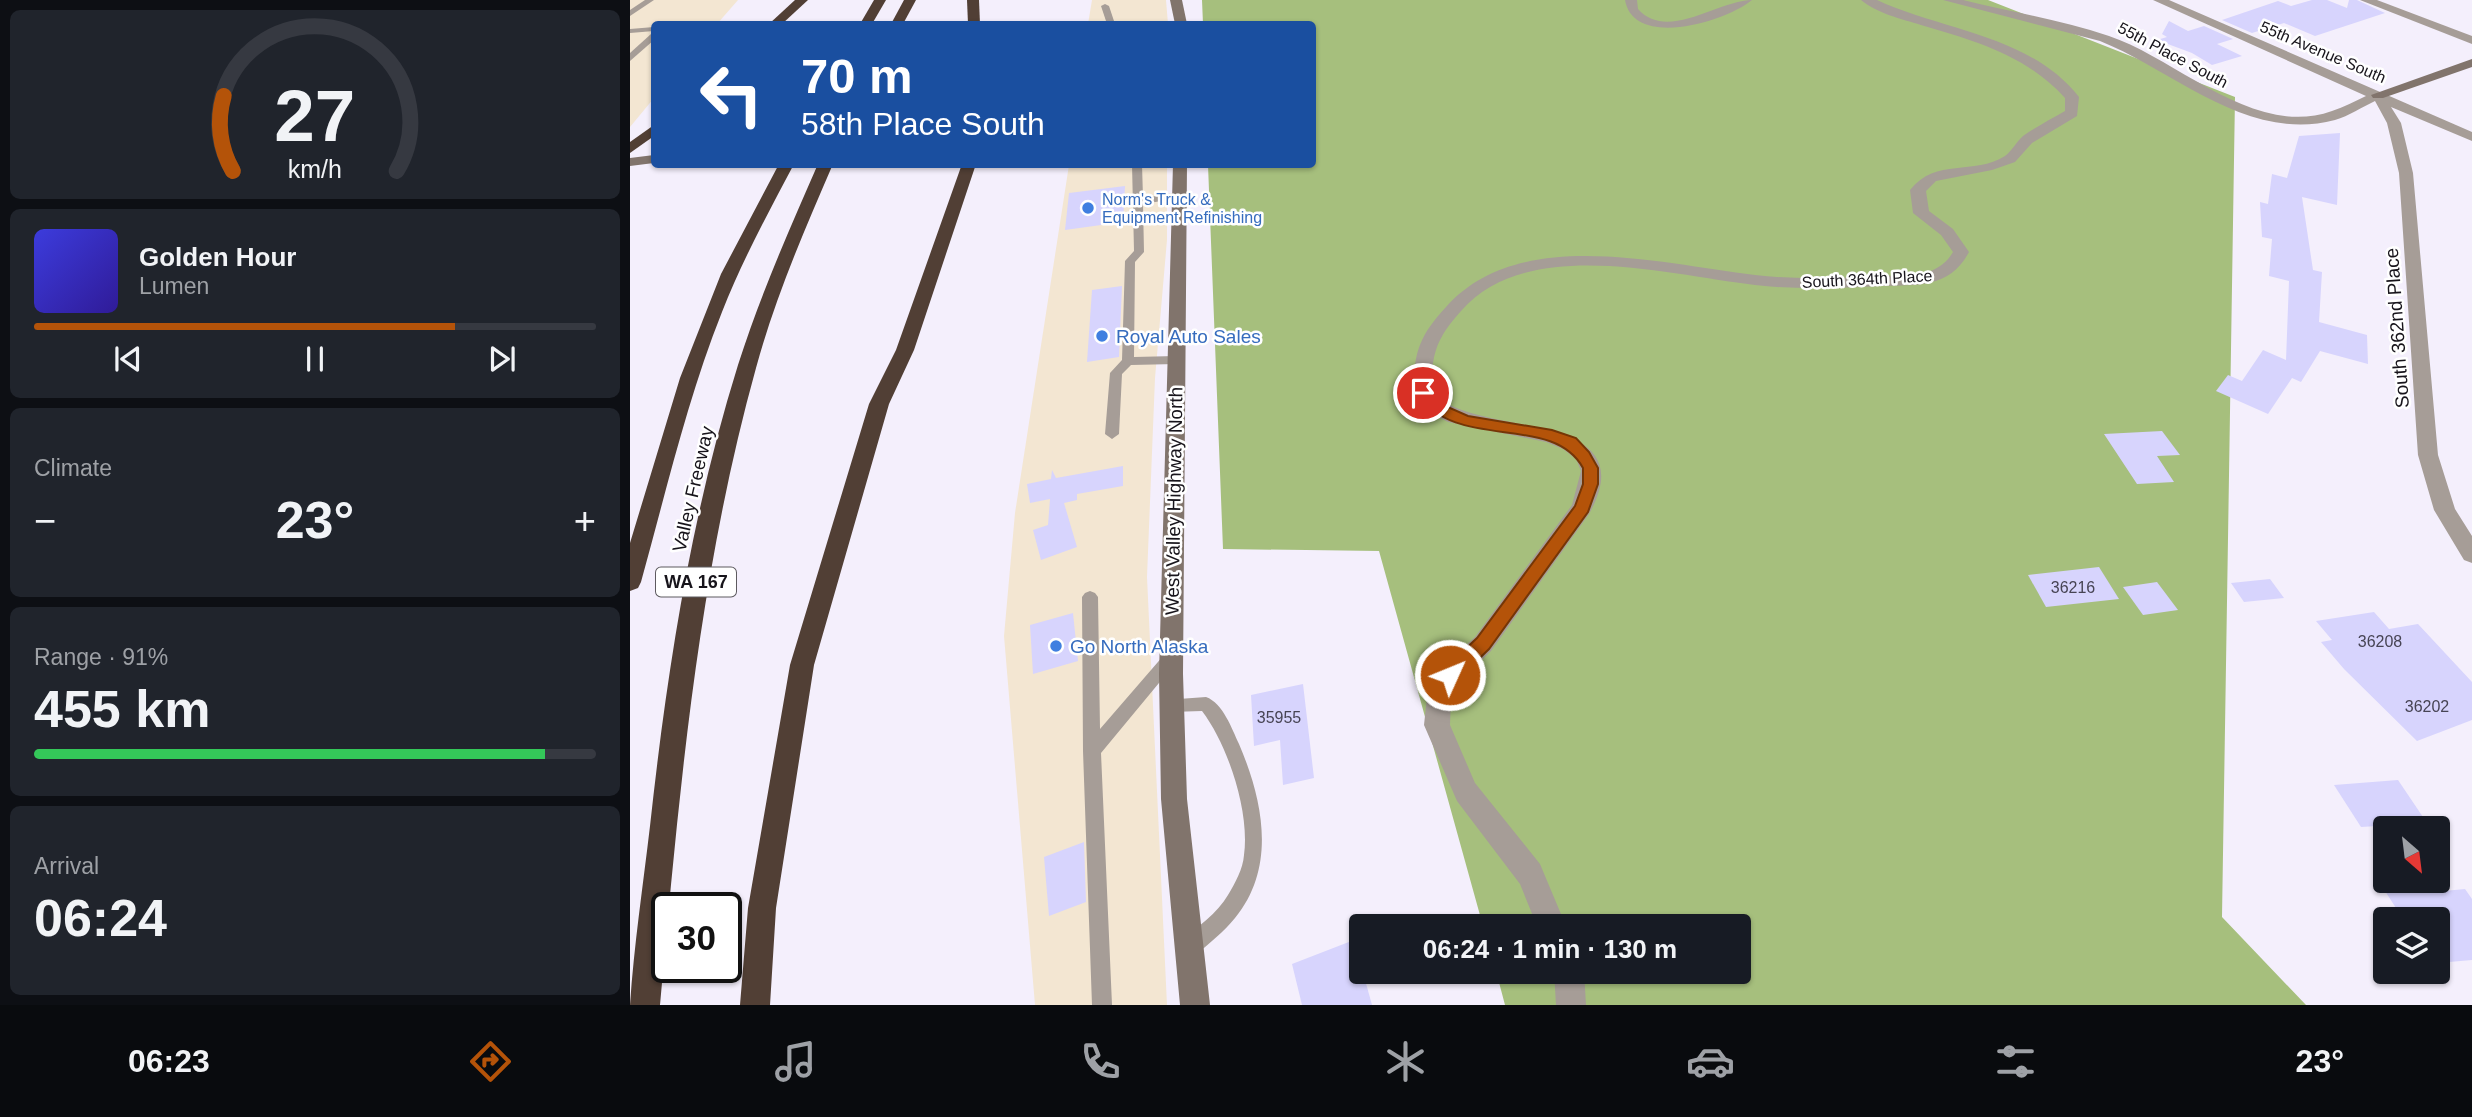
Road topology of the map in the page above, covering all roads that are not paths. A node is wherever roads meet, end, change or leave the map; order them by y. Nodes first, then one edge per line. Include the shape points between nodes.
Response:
1 (650, 0) edge
2 (802, 0) edge
3 (880, 0) edge
4 (910, 0) edge
5 (973, 0) edge
6 (1176, 0) edge
7 (1631, 0) edge
8 (1746, 0) edge
9 (1867, 0) edge
10 (1949, 0) edge
11 (2159, 0) edge
12 (2366, 0) edge
13 (1105, 6) dead end
14 (630, 14) edge
15 (778, 21) edge
16 (868, 21) edge
17 (899, 21) edge
18 (974, 21) edge
19 (1110, 21) edge
20 (1180, 21) edge
21 (651, 29) edge
22 (630, 30) edge
23 (651, 39) edge
24 (2472, 40) edge
25 (630, 58) edge
26 (2472, 63) edge
27 (2378, 94) junction
28 (651, 132) edge
29 (2472, 137) edge
30 (630, 149) edge
31 (651, 159) edge
32 (630, 162) edge
33 (968, 168) edge
34 (1137, 168) edge
35 (1180, 168) edge
36 (824, 170) edge
37 (783, 172) edge
38 (1180, 195) junction
39 (1138, 202) junction
40 (1176, 360) junction
41 (1128, 361) junction
42 (1112, 435) dead end
43 (2472, 554) edge
44 (630, 582) edge
45 (1090, 597) dead end
46 (1171, 659) junction
47 (1171, 705) junction
48 (1092, 751) junction
49 (1547, 914) edge
50 (1188, 949) junction
51 (1570, 984) edge
52 (645, 1005) edge
53 (755, 1005) edge
54 (1102, 1005) edge
55 (1195, 1005) edge
56 (1571, 1005) edge

1 - 14 lane
2 - 15 highway
3 - 16 highway
4 - 17 highway
5 - 18 highway
6 - 20 main road
7 - 8 street via 1640,18 1676,23 1702,19
9 - 49 street, South 364th Place via 2009,52 2051,75 2071,97 2072,113 2027,140 2010,159 1931,177 1919,190 1921,213 1947,232 1961,252 1944,275 1811,284 1599,262 1535,265 1497,275 1466,292 1451,307 1424,354 1423,393 1437,408 1489,426 1561,439 1577,449 1591,468 1582,508 1483,644 1450,675 1439,697 1437,725 1466,792 1530,874
10 - 27 street, 55th Place South via 2111,40 2214,97 2267,117 2333,116
11 - 27 street, 55th Avenue South
12 - 24 street
13 - 19 lane
21 - 22 lane
23 - 25 lane
26 - 27 main road
27 - 29 street, 55th Avenue South
27 - 43 street, South 362nd Place via 2394,123 2406,173 2428,455 2445,510
28 - 30 highway
31 - 32 main road
33 - 53 highway via 905,350 880,404 802,666 762,908
34 - 39 lane
35 - 38 main road, West Valley Highway North
36 - 52 highway, Valley Freeway / WA 167 via 747,362 706,533 674,724
37 - 44 highway, Valley Freeway / WA 167 via 741,251 690,375
38 - 39 lane
38 - 40 main road, West Valley Highway North
39 - 41 lane via 1139,252 1130,261
40 - 41 lane
40 - 46 main road, West Valley Highway North
41 - 42 lane via 1116,373
45 - 48 lane
46 - 47 main road, West Valley Highway North
46 - 48 lane
47 - 50 main road, West Valley Highway North via 1174,799
47 - 50 lane via 1206,704 1219,717 1236,758 1253,837 1254,854 1234,904
48 - 54 lane
50 - 55 main road, West Valley Highway North
51 - 56 street

